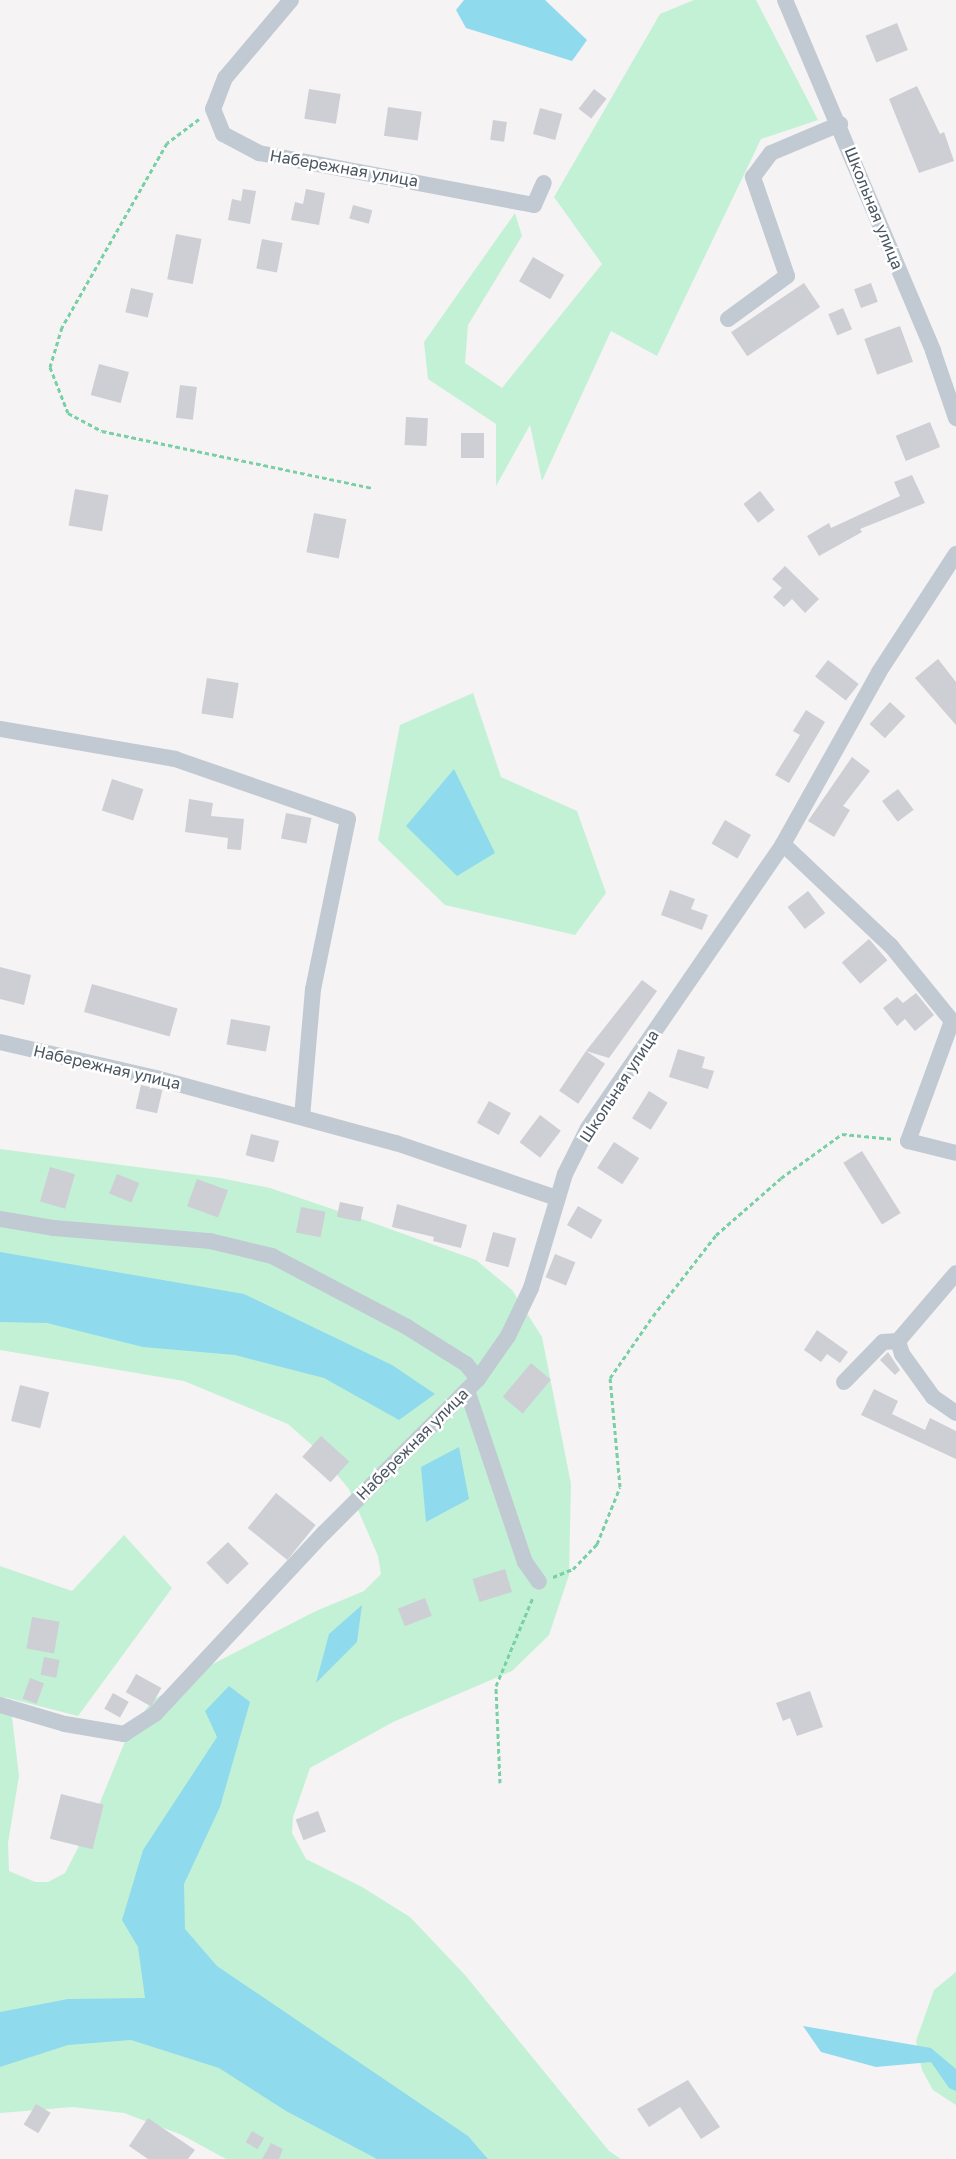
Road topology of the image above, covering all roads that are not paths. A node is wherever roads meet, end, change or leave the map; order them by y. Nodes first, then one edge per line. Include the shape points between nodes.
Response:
1 (291, 0) edge
2 (785, 0) edge
3 (840, 124) junction
4 (544, 183) dead end
5 (728, 319) dead end
6 (956, 418) edge
7 (956, 554) edge
8 (0, 729) edge
9 (783, 844) junction
10 (0, 1042) edge
11 (302, 1117) junction
12 (956, 1153) edge
13 (557, 1198) junction
14 (0, 1219) edge
15 (956, 1273) edge
16 (898, 1341) junction
17 (844, 1382) dead end
18 (472, 1385) junction
19 (956, 1413) edge
20 (539, 1582) road end
21 (0, 1705) edge

1 - 4 street, Набережная улица via 225,78 213,109 223,134 259,153 534,205
2 - 3 street, Школьная улица
3 - 5 street via 771,153 753,177 787,276
3 - 6 street, Школьная улица via 933,351
7 - 9 street, Школьная улица via 879,672
8 - 11 street via 175,759 348,819 312,989
9 - 12 street via 891,946 952,1021 908,1141
9 - 13 street, Школьная улица via 588,1128
10 - 11 street, Набережная улица
11 - 13 street, Набережная улица via 396,1143
13 - 18 street, Школьная улица via 531,1288 508,1336
14 - 18 street, Набережная улица via 54,1228 210,1241 272,1256 407,1327 466,1364
15 - 16 street
16 - 17 street via 883,1342
16 - 19 street via 902,1354 933,1397
18 - 20 street via 525,1562
18 - 21 street, Набережная улица via 331,1525 155,1714 124,1734 65,1724

